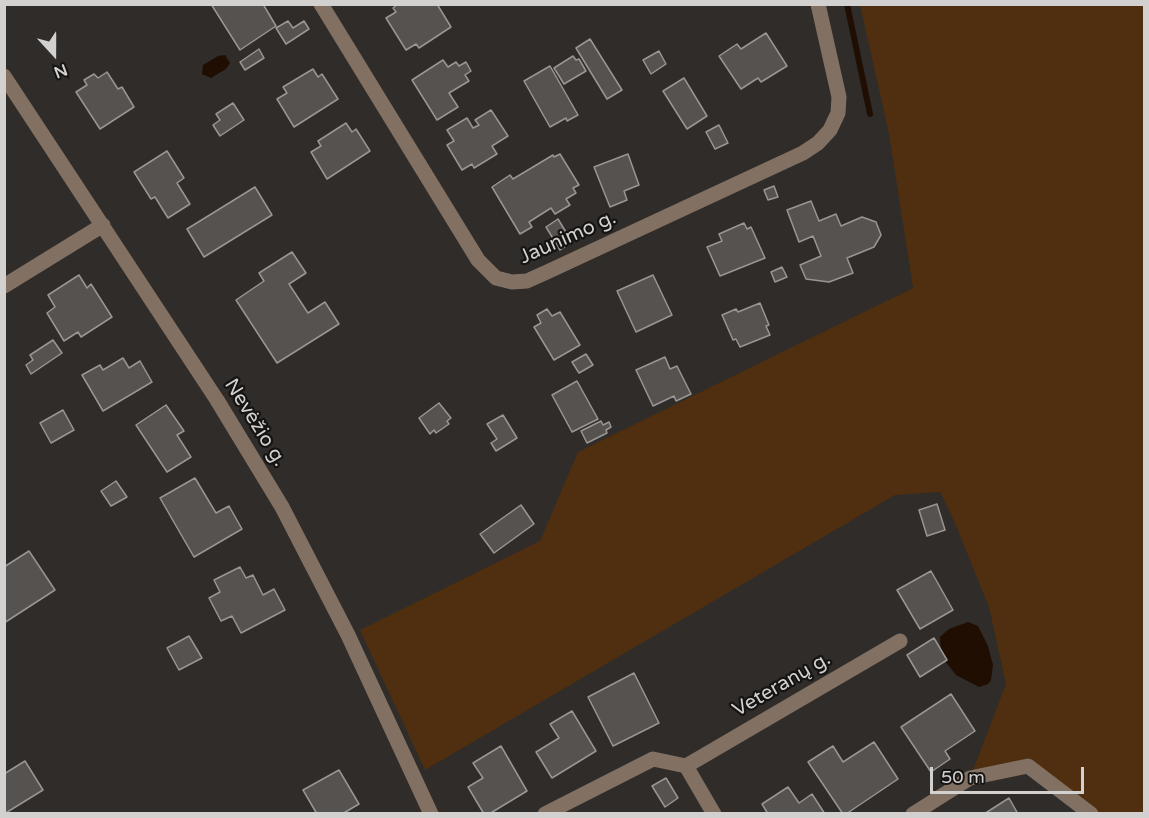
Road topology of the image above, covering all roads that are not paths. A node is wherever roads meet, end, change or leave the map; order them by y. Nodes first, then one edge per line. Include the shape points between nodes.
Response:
1 (321, 4) edge
2 (819, 4) edge
3 (4, 76) edge
4 (103, 225) junction
5 (4, 286) edge
6 (900, 641) dead end
7 (686, 766) junction
8 (431, 813) edge
9 (545, 813) edge
10 (714, 813) edge
11 (913, 813) edge
12 (1091, 813) edge

1 - 2 street, Jaunimo g. via 478,260 496,278 512,282 527,281 547,272 818,143 838,113 839,97
3 - 4 street, Nevėžio g.
4 - 5 street
4 - 8 street, Nevėžio g. via 282,507 348,635
6 - 7 street, Veteranų g.
7 - 9 street via 653,759
7 - 10 street
11 - 12 street via 970,778 1028,766

